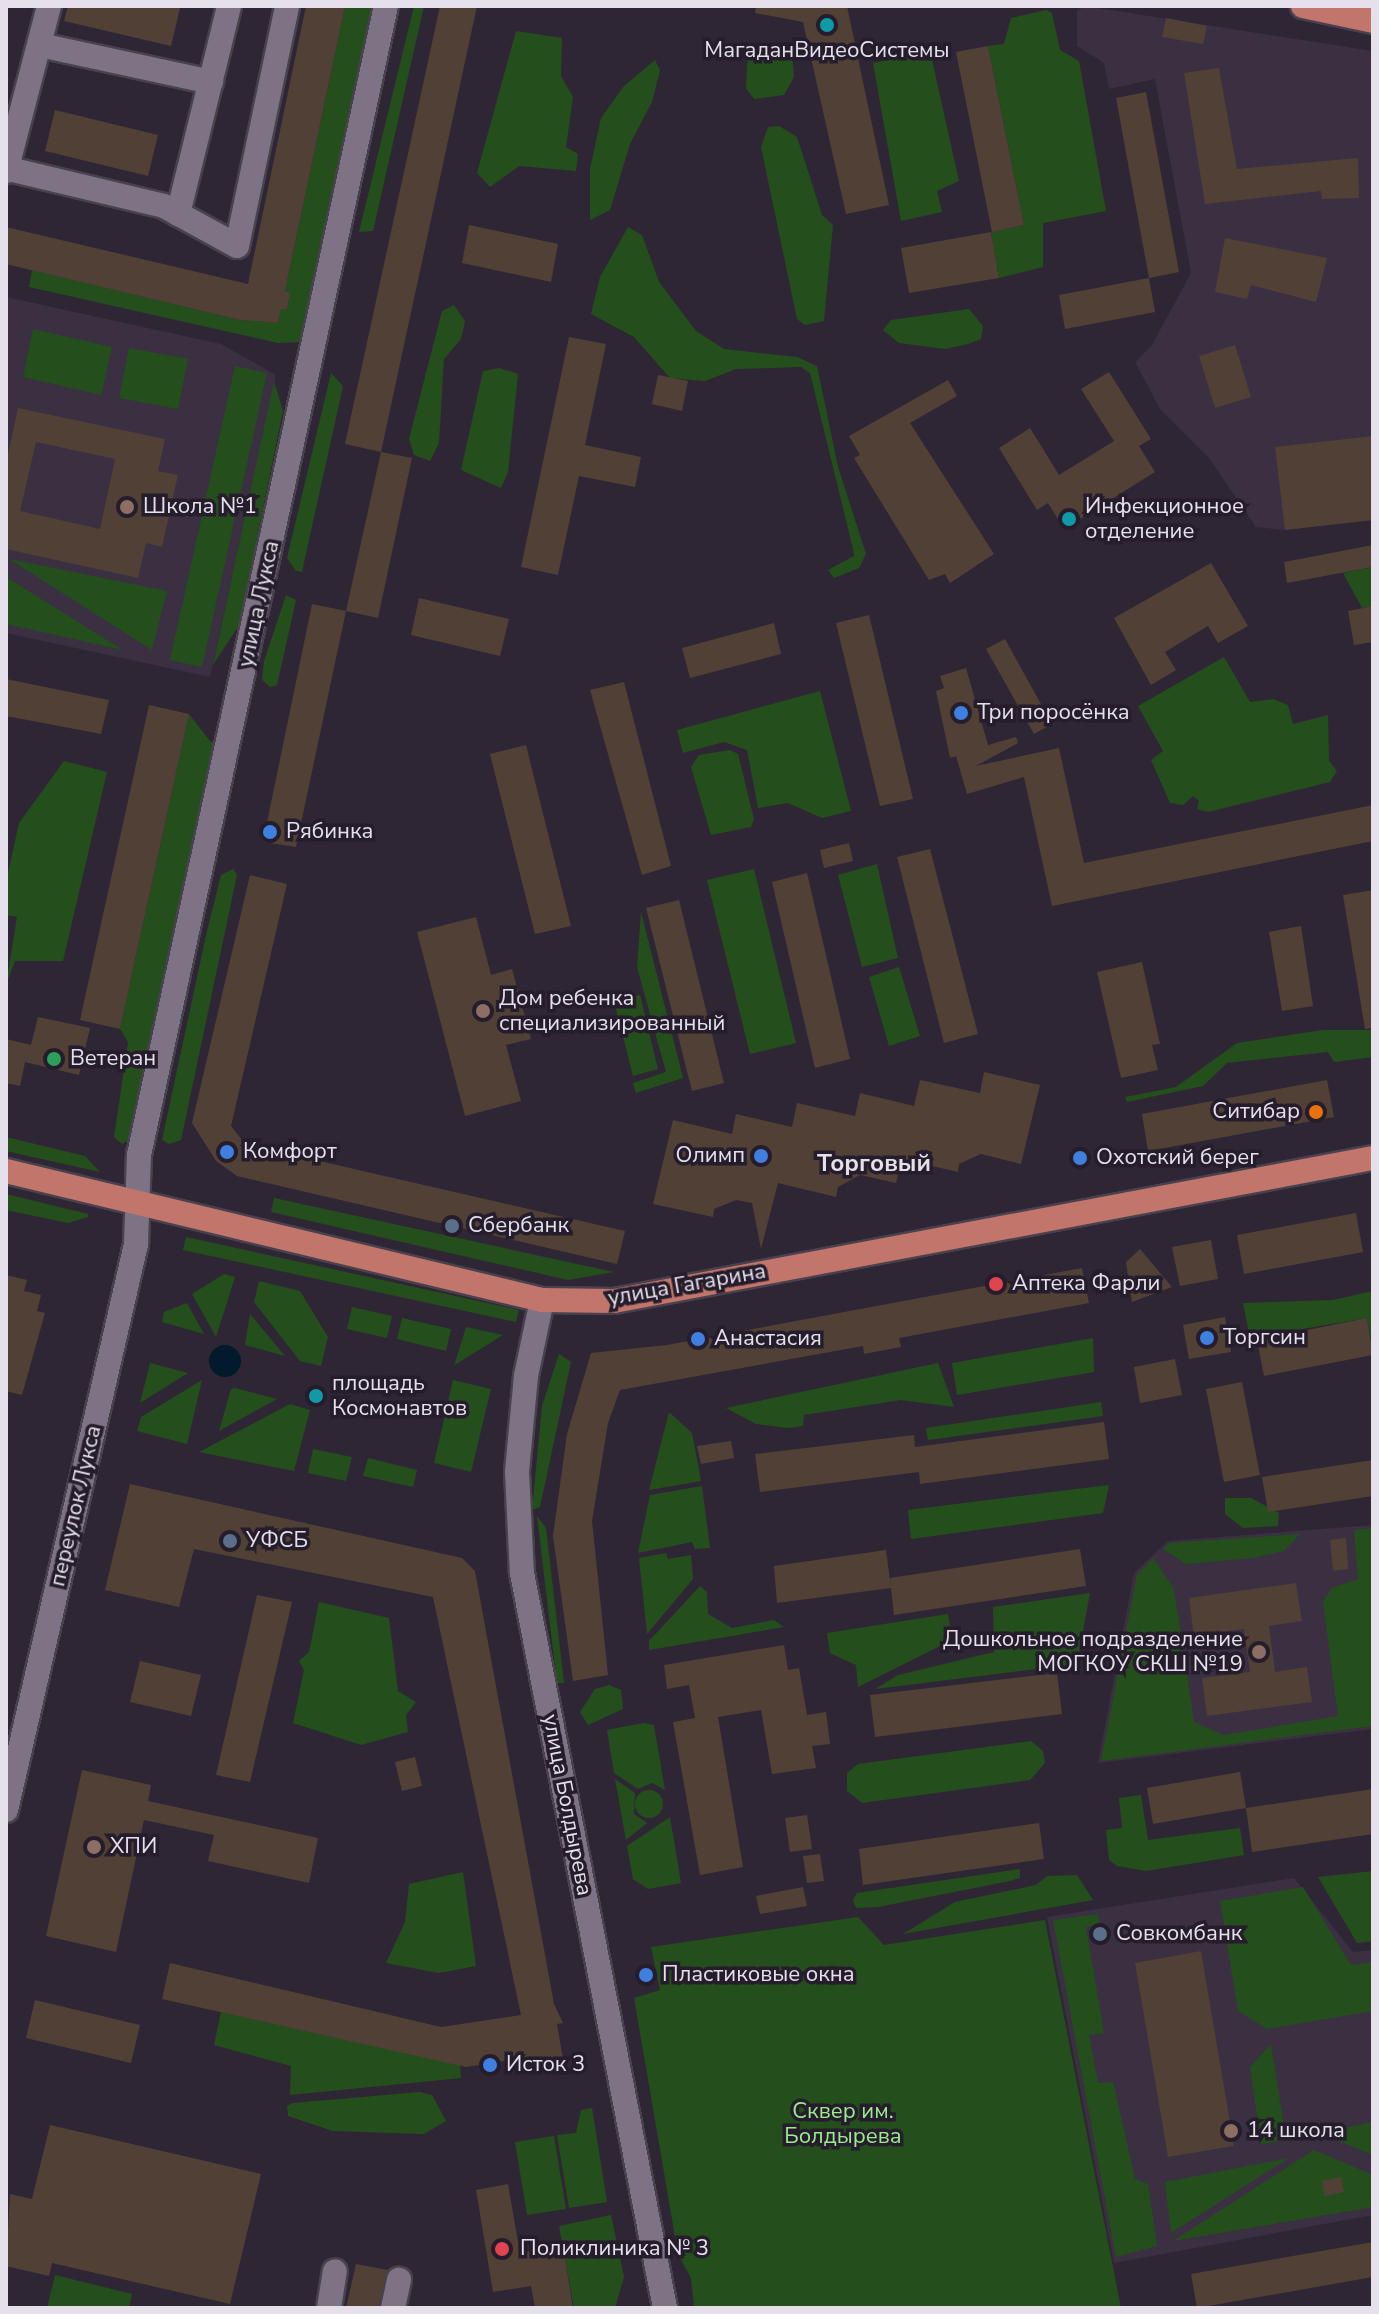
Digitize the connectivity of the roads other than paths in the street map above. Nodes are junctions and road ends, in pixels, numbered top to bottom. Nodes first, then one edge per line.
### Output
1 (49, 6) edge
2 (229, 6) edge
3 (287, 6) edge
4 (386, 6) edge
5 (1303, 6) edge
6 (1372, 20) edge
7 (40, 45) junction
8 (211, 82) junction
9 (8, 170) edge
10 (178, 214) junction
11 (1373, 1158) edge
12 (6, 1171) edge
13 (138, 1202) junction
14 (542, 1300) junction
15 (6, 1810) edge
16 (335, 2271) dead end
17 (399, 2280) dead end
18 (329, 2308) edge
19 (393, 2308) edge
20 (665, 2308) edge

1 - 7 street
2 - 8 street
3 - 10 street
4 - 13 street, улица Лукса
5 - 6 main road
7 - 8 street
7 - 9 street
8 - 10 street
9 - 10 street
11 - 14 main road, улица Гагарина
12 - 13 main road, улица Гагарина
13 - 14 main road, улица Гагарина
13 - 15 street, переулок Лукса
14 - 20 street, улица Болдырева
16 - 18 street
17 - 19 street

